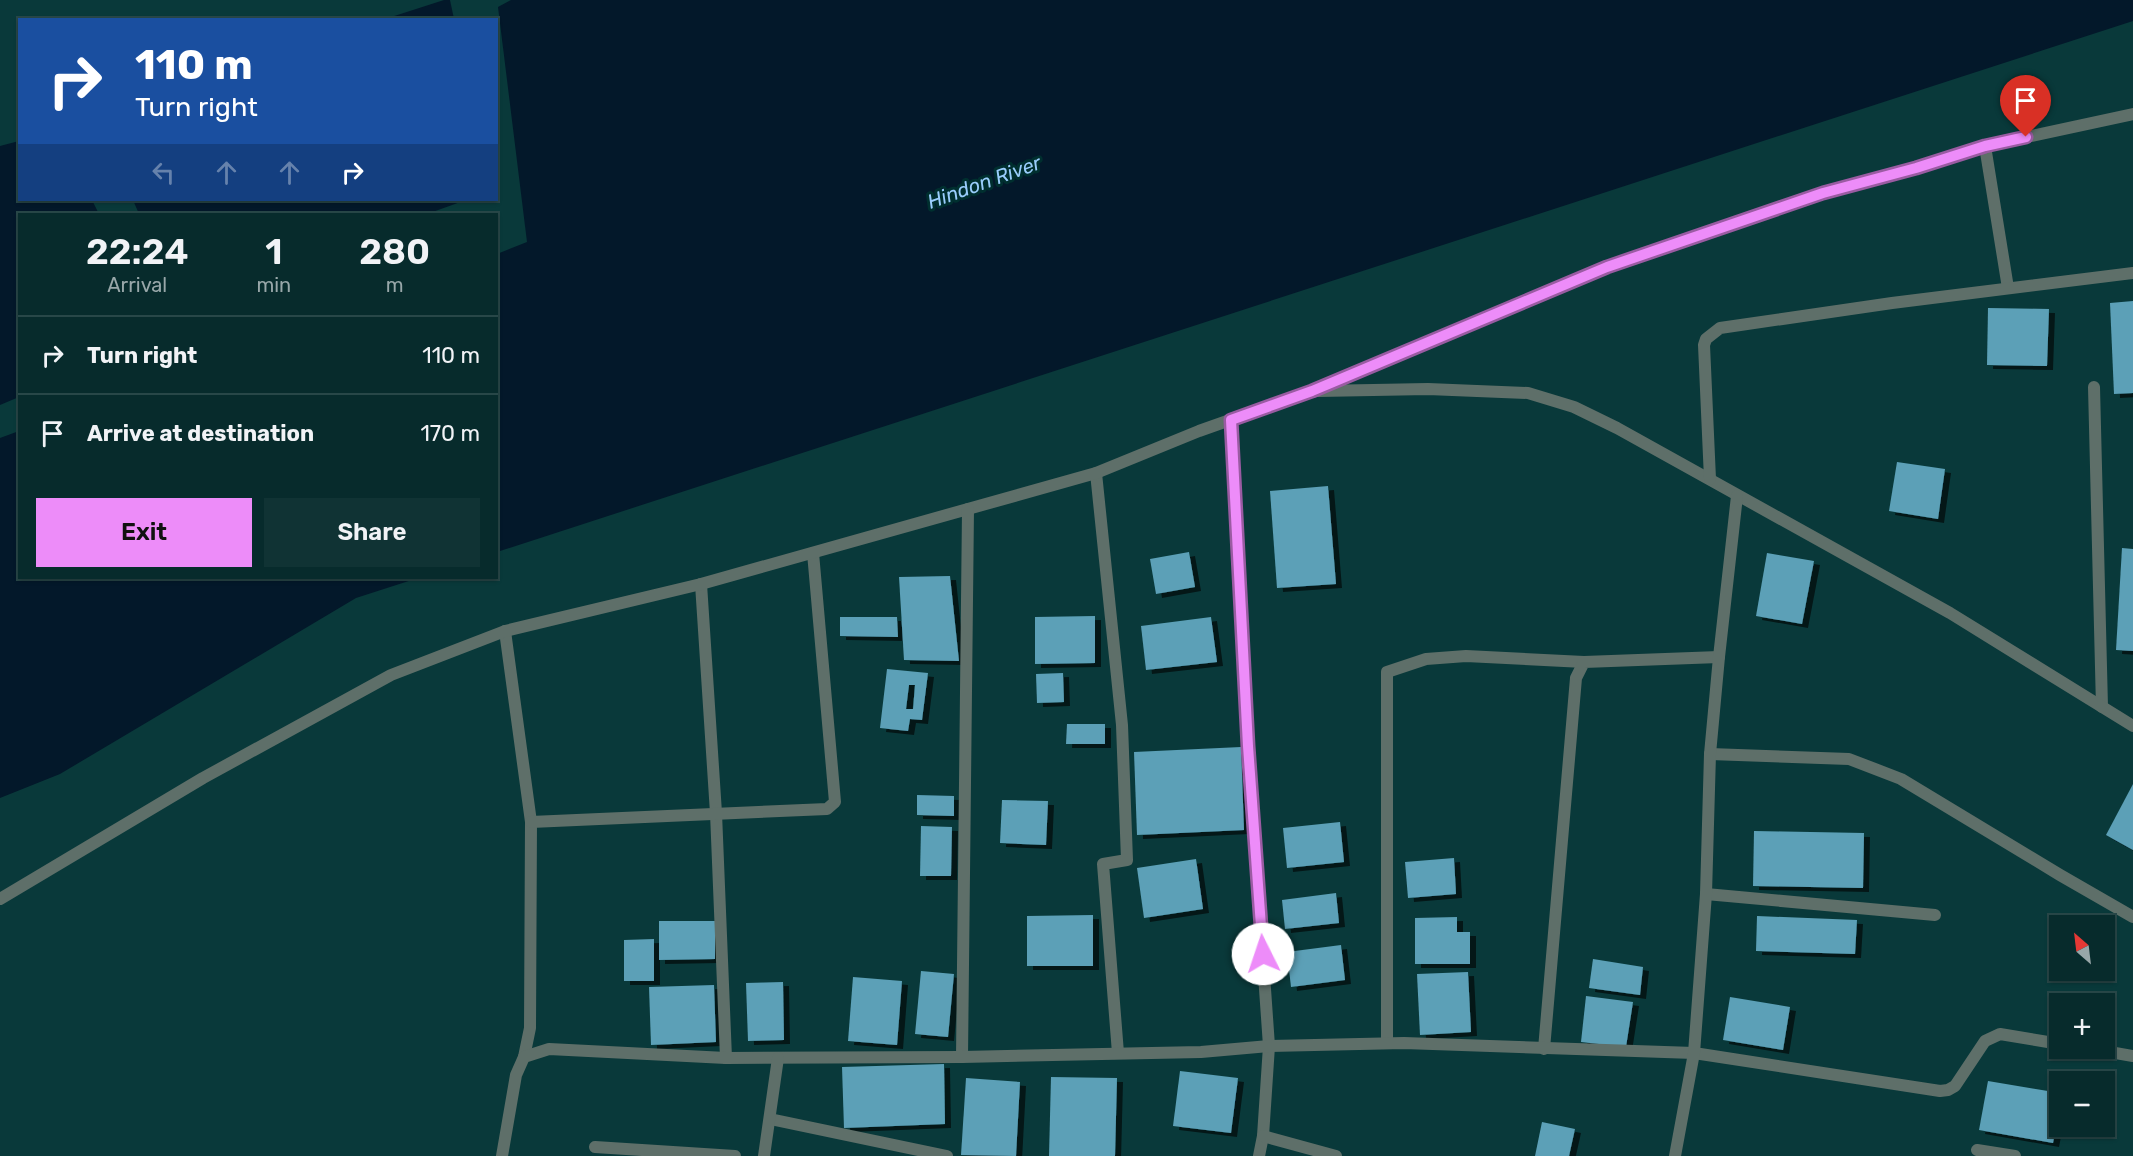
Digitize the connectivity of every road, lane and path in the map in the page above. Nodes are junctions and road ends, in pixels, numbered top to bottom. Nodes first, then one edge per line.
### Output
1 (2133, 114) edge
2 (1985, 146) junction
3 (2133, 273) edge
4 (2008, 288) junction
5 (2094, 387) dead end
6 (1312, 391) junction
7 (1231, 420) junction
8 (1096, 473) junction
9 (1710, 479) junction
10 (1737, 496) junction
11 (968, 509) junction
12 (813, 553) junction
13 (701, 584) junction
14 (505, 631) junction
15 (1719, 657) junction
16 (1584, 662) junction
17 (2102, 707) junction
18 (2133, 726) edge
19 (1710, 754) junction
20 (716, 813) junction
21 (531, 822) junction
22 (1706, 894) junction
23 (0, 899) edge
24 (1935, 915) dead end
25 (2133, 916) edge
26 (2049, 1042) edge
27 (1387, 1043) junction
28 (1269, 1046) junction
29 (1544, 1049) junction
30 (1118, 1053) junction
31 (1694, 1053) junction
32 (2115, 1053) edge
33 (2133, 1056) edge
34 (524, 1057) junction
35 (962, 1057) junction
36 (726, 1058) junction
37 (778, 1058) junction
38 (770, 1119) junction
39 (1263, 1136) junction
40 (595, 1147) dead end
41 (1977, 1150) dead end
42 (502, 1156) edge
43 (735, 1156) edge
44 (764, 1156) edge
45 (947, 1156) edge
46 (1259, 1156) edge
47 (1335, 1156) edge
48 (1675, 1156) edge
49 (2015, 1156) edge

1 - 2 street
2 - 4 street
2 - 6 street
3 - 4 street
4 - 9 street
5 - 17 street
6 - 7 street
6 - 9 street
7 - 8 street
7 - 28 street
8 - 11 street
8 - 30 street
9 - 10 street
10 - 15 street
10 - 17 street
11 - 12 street
11 - 35 street
12 - 13 street
12 - 20 street
13 - 14 street
13 - 20 street
14 - 21 street
14 - 23 street
15 - 16 street
15 - 19 street
16 - 27 street
16 - 29 street
17 - 18 street
19 - 22 street
19 - 25 street
20 - 21 street
20 - 36 street
21 - 34 street
22 - 24 street
22 - 31 street
26 - 31 street
27 - 28 street
27 - 29 street
28 - 30 street
28 - 39 street
29 - 31 street
30 - 35 street
31 - 48 street
32 - 33 street
34 - 36 street
34 - 42 street
35 - 37 street
36 - 37 street
37 - 38 street
38 - 44 street
38 - 45 street
39 - 46 street
39 - 47 street
40 - 43 street
41 - 49 street

